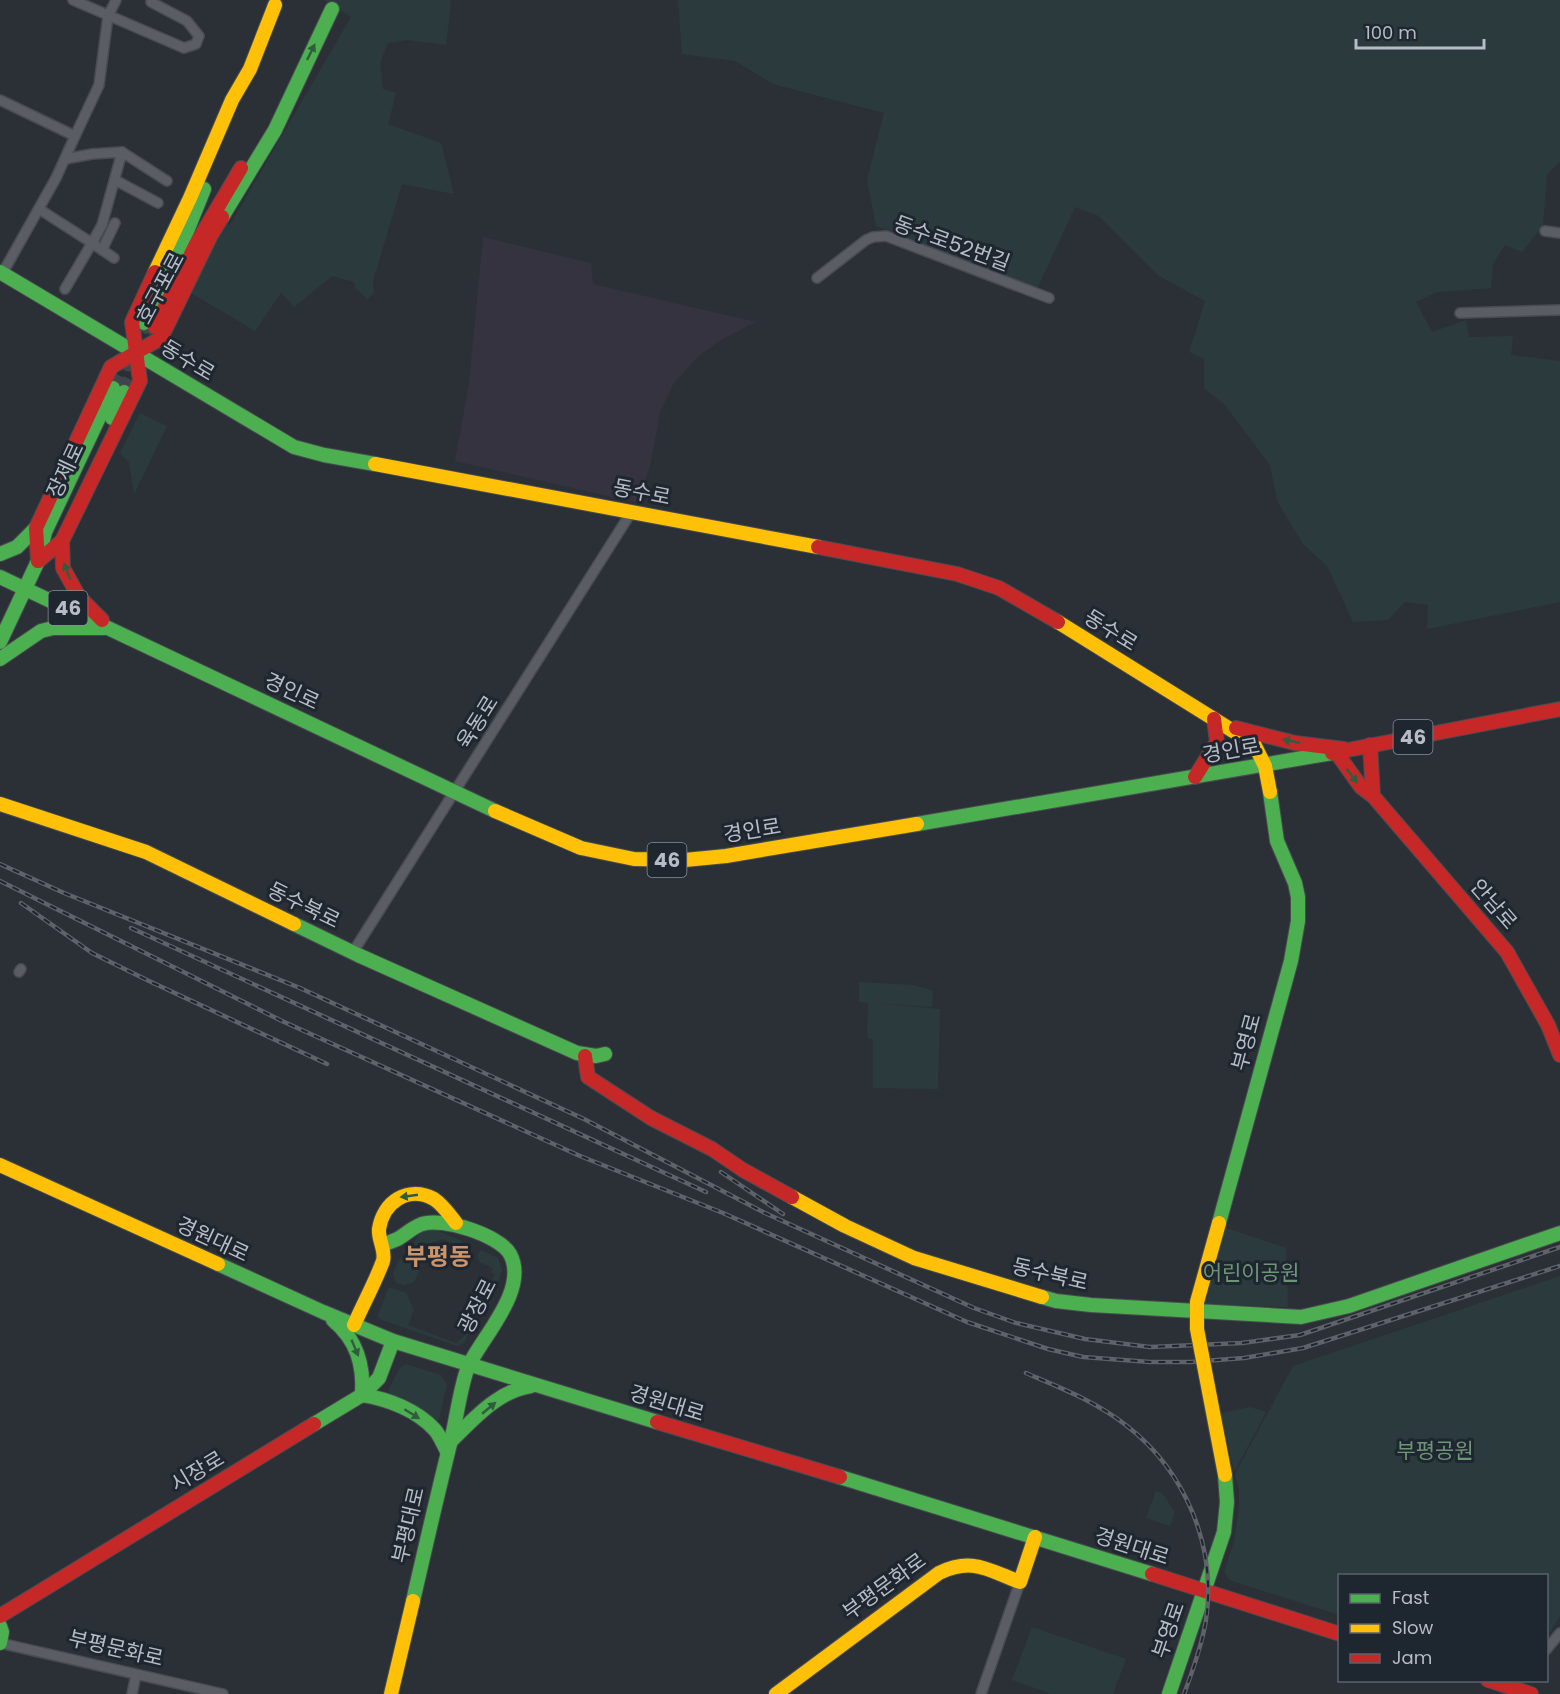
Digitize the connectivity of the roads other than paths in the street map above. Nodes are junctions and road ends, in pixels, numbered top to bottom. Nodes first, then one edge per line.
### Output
1 (73, 0) edge
2 (116, 0) edge
3 (151, 2) dead end
4 (275, 5) dead end
5 (332, 9) dead end
6 (108, 15) junction
7 (250, 69) junction
8 (294, 89) junction
9 (0, 99) edge
10 (75, 136) junction
11 (122, 152) junction
12 (65, 159) junction
13 (116, 180) junction
14 (167, 181) dead end
15 (158, 203) dead end
16 (39, 209) junction
17 (115, 222) dead end
18 (1545, 231) dead end
19 (1560, 232) edge
20 (92, 243) junction
21 (102, 250) junction
22 (114, 258) dead end
23 (1, 273) edge
24 (817, 278) dead end
25 (65, 289) dead end
26 (1049, 298) dead end
27 (1560, 310) edge
28 (1460, 313) dead end
29 (136, 353) junction
30 (119, 390) tunnel mouth
31 (632, 511) junction
32 (36, 528) junction
33 (62, 541) junction
34 (0, 554) edge
35 (38, 561) junction
36 (0, 577) edge
37 (25, 588) junction
38 (110, 628) junction
39 (0, 642) edge
40 (0, 659) edge
41 (1560, 709) edge
42 (1218, 722) junction
43 (1370, 745) junction
44 (1343, 751) junction
45 (1266, 765) junction
46 (1194, 777) junction
47 (454, 792) junction
48 (1373, 796) junction
49 (0, 804) edge
50 (352, 952) junction
51 (605, 1054) dead end
52 (1560, 1055) edge
53 (585, 1056) junction
54 (0, 1165) edge
55 (456, 1223) junction
56 (1560, 1233) edge
57 (382, 1244) junction
58 (1196, 1311) junction
59 (323, 1312) junction
60 (354, 1325) junction
61 (393, 1341) junction
62 (468, 1366) junction
63 (536, 1385) junction
64 (362, 1395) junction
65 (448, 1447) junction
66 (1035, 1537) junction
67 (1020, 1582) junction
68 (1204, 1591) junction
69 (0, 1616) edge
70 (0, 1626) edge
71 (1338, 1633) edge
72 (1560, 1633) edge
73 (0, 1643) edge
74 (1548, 1648) edge
75 (136, 1675) junction
76 (1515, 1684) edge
77 (132, 1694) edge
78 (223, 1694) edge
79 (391, 1694) edge
80 (776, 1694) edge
81 (981, 1694) edge
82 (1169, 1694) edge
83 (1531, 1694) edge

1 - 6 street
2 - 6 street
3 - 6 street
4 - 7 main road, 호구포로
8 -> 5 main road, 호구포로
6 - 10 street
7 - 8 main road, 호구포로
7 - 29 main road, 호구포로
8 - 29 main road, 호구포로
9 - 10 street
10 - 12 street
11 - 12 street
11 - 13 street
11 - 14 street
12 - 16 street
13 - 15 street
13 - 20 street
16 - 20 street
16 - 23 street
17 - 21 street
18 - 19 street
20 - 21 street
20 - 25 street
21 - 22 street
23 - 29 main road, 동수로
24 - 26 street, 동수로52번길
27 - 28 street
29 - 31 main road, 동수로
29 - 32 main road
29 - 33 main road
30 - 35 main road, 장제로
31 - 42 main road, 동수로
31 - 47 street, 육동로
32 - 34 main road
32 - 35 main road
33 - 35 main road
38 -> 33 main road
35 - 37 main road, 장제로
36 - 37 main road, 경인로 / 46
37 - 38 main road, 경인로 / 46
37 - 39 main road, 장제로
38 - 40 main road
38 - 47 main road, 경인로 / 46
41 - 43 main road, 경인로 / 46
44 -> 42 main road
42 - 45 main road, 동수로
42 - 46 main road
43 - 44 main road, 경인로 / 46
43 - 48 main road
44 - 45 main road, 경인로 / 46
44 -> 48 main road, 안남로
45 - 46 main road, 경인로 / 46
45 - 58 main road, 부영로
46 - 47 main road, 경인로 / 46
47 - 50 street, 육동로
48 - 52 main road, 안남로
49 - 50 main road, 동수북로
50 - 53 main road, 동수북로
51 - 53 main road, 동수북로
53 - 58 main road, 동수북로
54 - 59 main road, 경원대로
55 - 57 main road, 광장로
55 -> 57 main road, 광장로
55 - 62 main road, 광장로
56 - 58 main road, 동수북로
57 - 60 main road, 광장로
58 - 68 main road, 부영로, bridge
59 - 60 main road, 경원대로
59 -> 64 main road
60 - 61 main road, 경원대로
61 - 62 main road, 경원대로
61 - 64 main road, 시장로
62 - 63 main road, 경원대로
62 - 65 main road, 부평대로
65 -> 63 main road
63 - 66 main road, 경원대로
64 -> 65 main road
64 - 69 main road, 시장로
65 - 79 main road, 부평대로
66 - 67 main road
66 - 68 main road, 경원대로
67 - 80 main road, 부평문화로
67 - 81 street
68 - 71 main road, 경원대로
68 - 82 main road, 부영로
70 - 73 main road
72 - 74 street
73 - 75 street, 부평문화로
75 - 77 street
75 - 78 street, 부평문화로
76 - 83 main road

